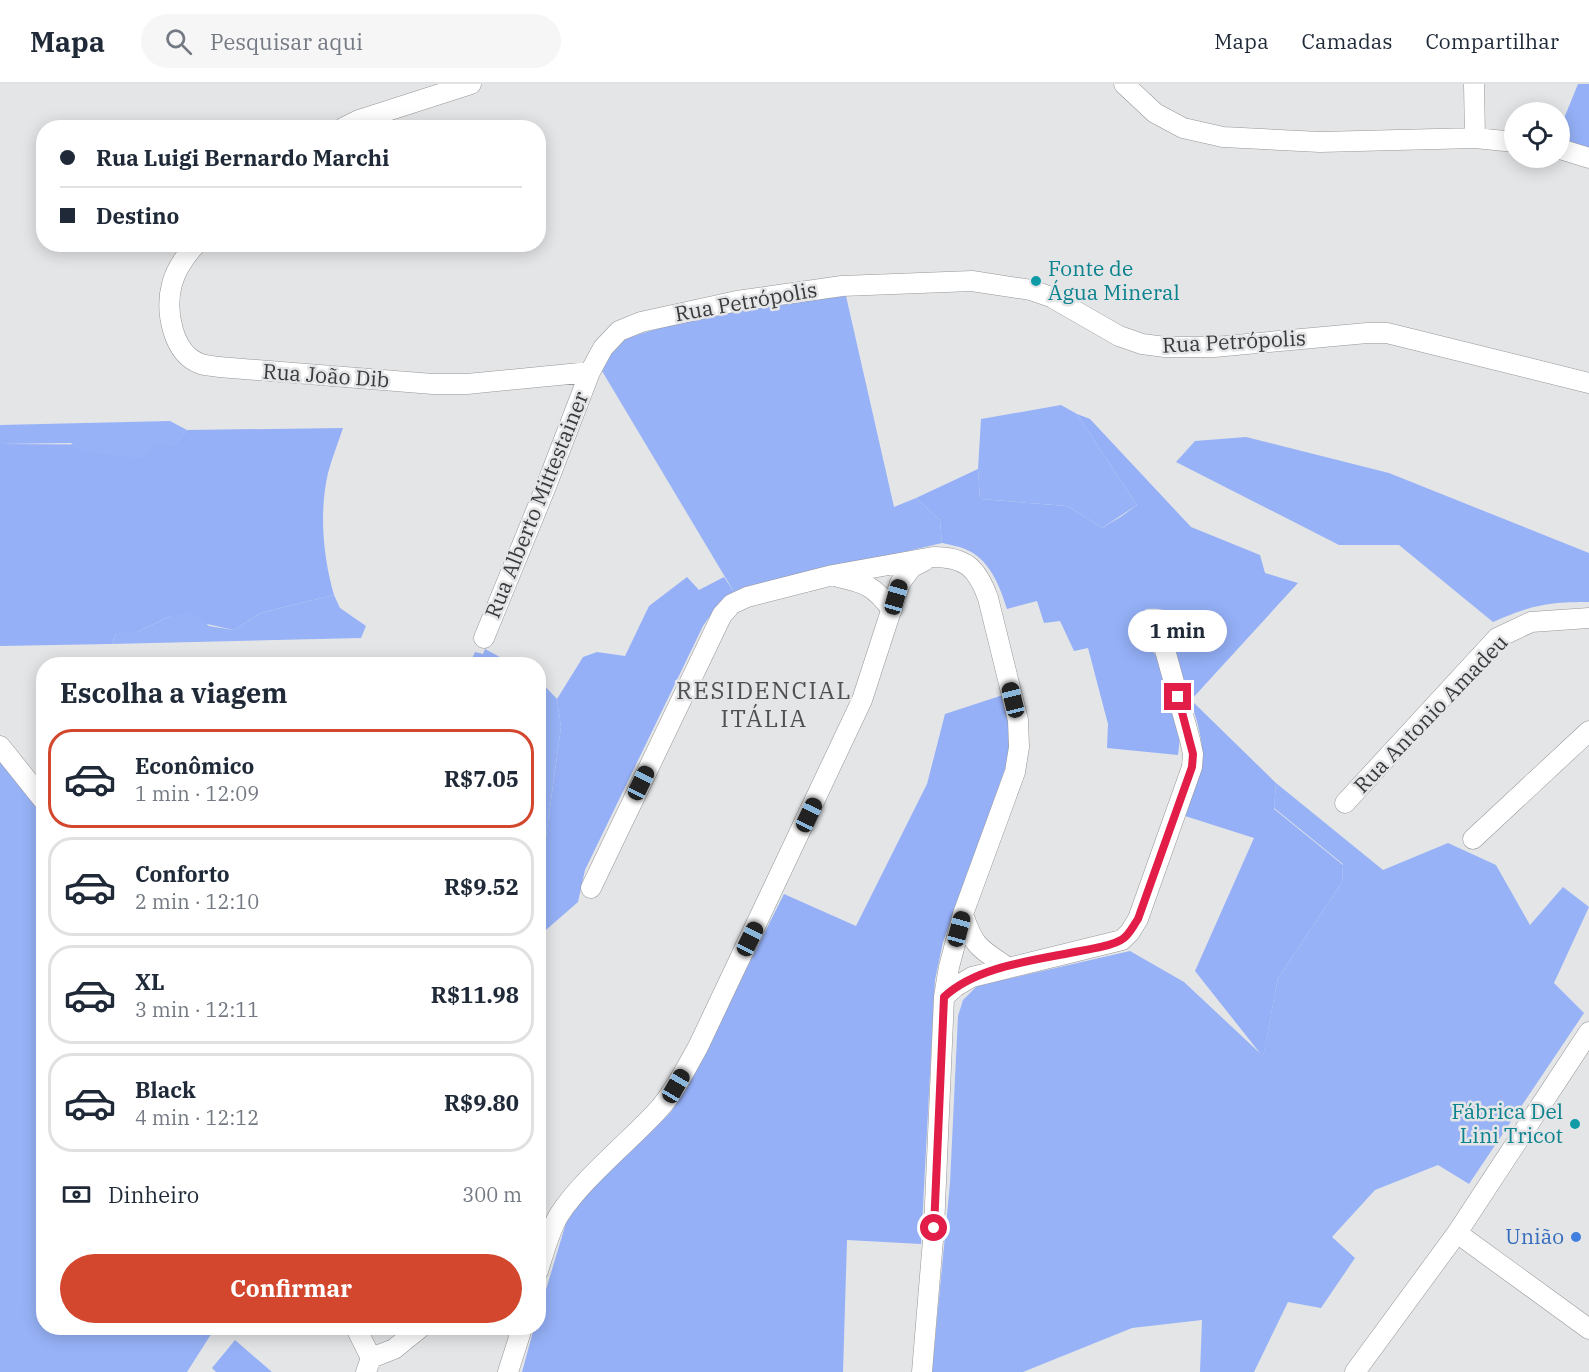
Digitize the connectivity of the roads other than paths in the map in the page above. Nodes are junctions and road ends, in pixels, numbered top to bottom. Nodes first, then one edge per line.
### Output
1 (471, 84) edge
2 (1124, 84) edge
3 (1474, 84) edge
4 (359, 120) edge
5 (1475, 138) junction
6 (1504, 141) edge
7 (1570, 152) edge
8 (1589, 158) edge
9 (189, 252) edge
10 (590, 372) junction
11 (1589, 383) edge
12 (933, 557) junction
13 (833, 575) junction
14 (892, 610) junction
15 (1589, 618) edge
16 (1160, 632) dead end
17 (484, 639) dead end
18 (1589, 732) edge
19 (0, 746) edge
20 (36, 791) edge
21 (1345, 803) dead end
22 (1473, 840) dead end
23 (591, 888) dead end
24 (963, 914) junction
25 (1007, 967) junction
26 (944, 997) junction
27 (1589, 1032) edge
28 (559, 1216) junction
29 (546, 1221) edge
30 (1457, 1233) junction
31 (546, 1245) edge
32 (1589, 1329) edge
33 (358, 1335) edge
34 (411, 1335) edge
35 (520, 1335) edge
36 (369, 1365) edge
37 (508, 1372) edge
38 (922, 1372) edge
39 (1355, 1372) edge

1 - 4 street
2 - 5 street
3 - 5 street
5 - 6 street
7 - 8 street
9 - 10 street, Rua João Dib
10 - 11 street, Rua Petrópolis
10 - 17 street, Rua Alberto Mittestainer
12 - 13 street
12 - 14 street
12 - 24 street
13 - 14 street
13 - 23 street
14 - 28 street
15 - 21 street, Rua Antonio Amadeu
16 - 25 street
18 - 22 street
19 - 20 street
24 - 25 street
24 - 26 street
25 - 26 street
26 - 38 street
27 - 30 street
28 - 29 street
28 - 31 street
30 - 32 street
30 - 39 street
33 - 36 street
34 - 36 street
35 - 37 street

